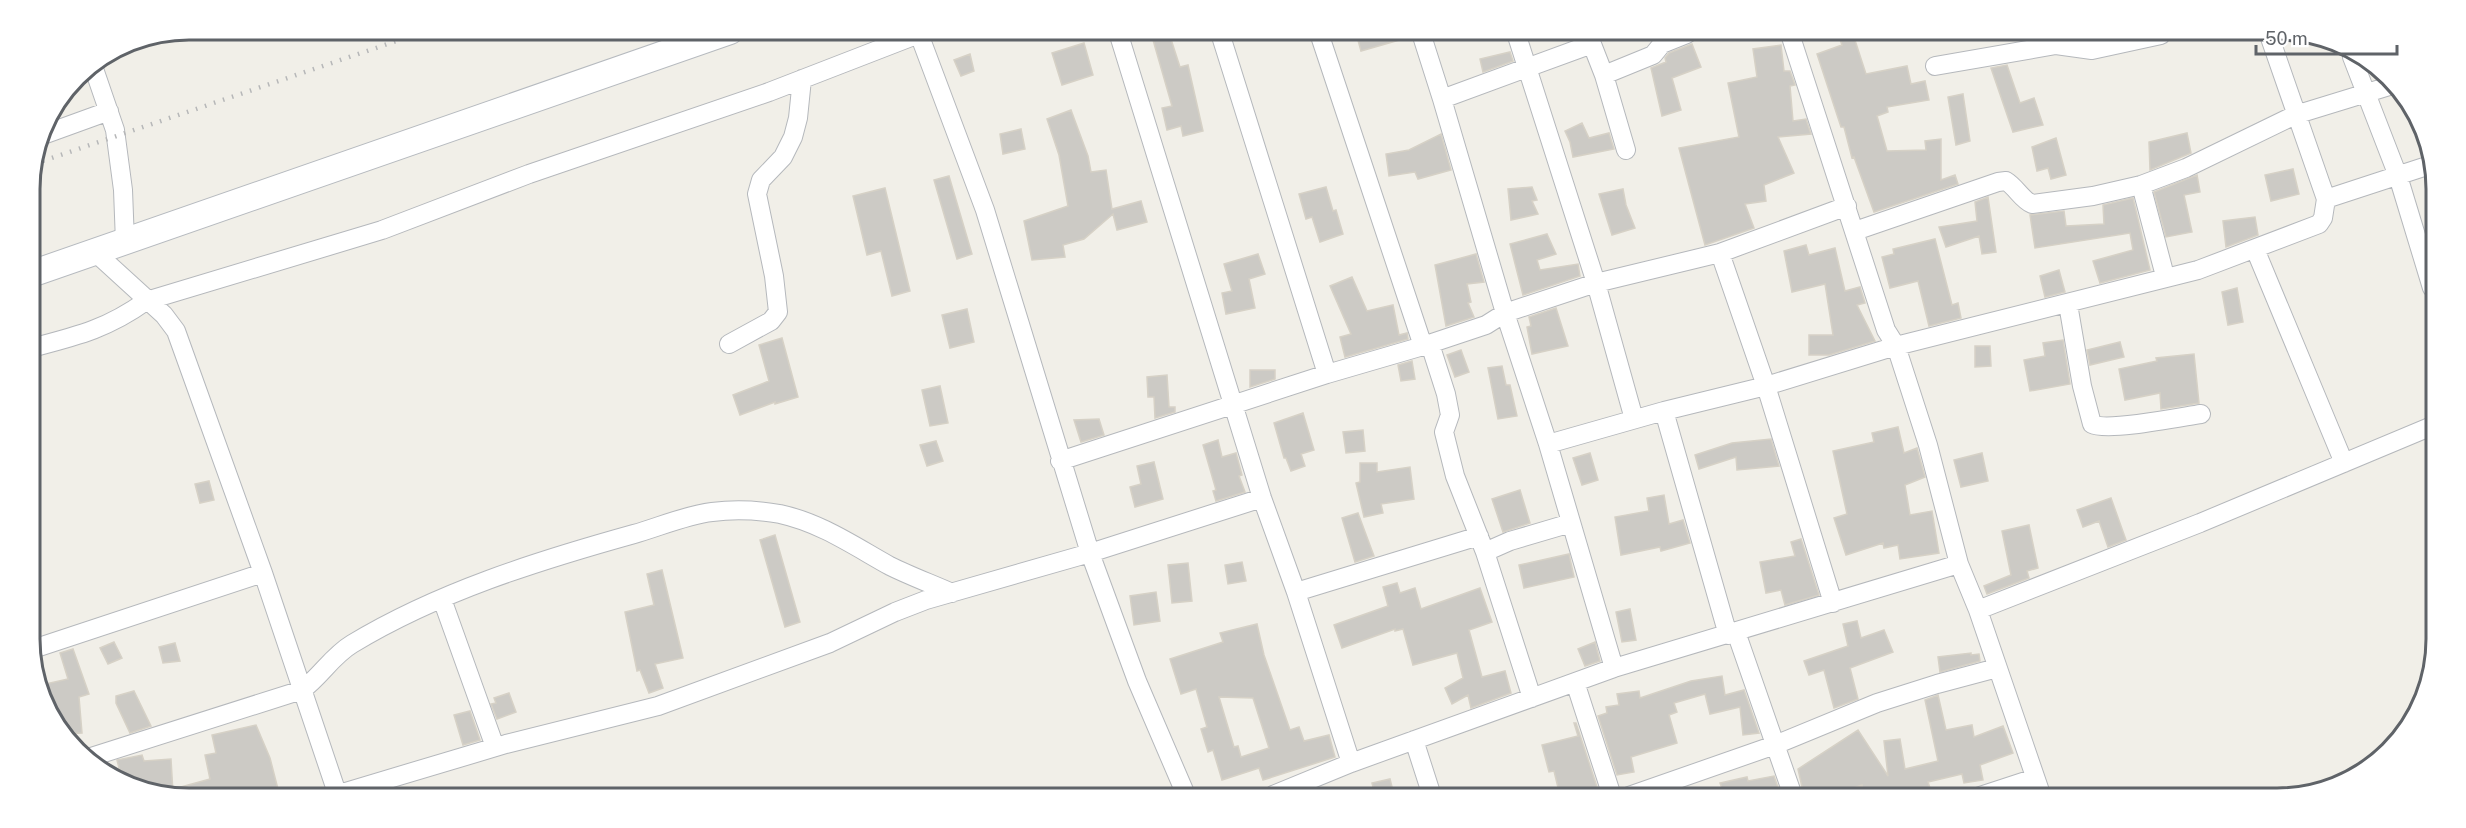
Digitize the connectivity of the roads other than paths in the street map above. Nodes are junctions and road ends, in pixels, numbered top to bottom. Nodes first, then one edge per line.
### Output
1 (1322, 40) edge
2 (1423, 40) edge
3 (1518, 40) edge
4 (1587, 40) edge
5 (1591, 40) edge
6 (1671, 40) edge
7 (1792, 40) edge
8 (2138, 40) edge
9 (2271, 40) edge
10 (702, 41) edge
11 (902, 41) edge
12 (925, 41) edge
13 (1121, 41) edge
14 (1222, 41) edge
15 (2355, 63) edge
16 (1935, 66) dead end
17 (1526, 67) junction
18 (96, 74) edge
19 (1604, 75) junction
20 (802, 79) junction
21 (2385, 88) edge
22 (2367, 93) junction
23 (1442, 99) junction
24 (109, 111) junction
25 (2295, 115) junction
26 (53, 131) edge
27 (1626, 150) dead end
28 (2424, 167) edge
29 (2398, 176) junction
30 (2141, 185) junction
31 (2326, 199) junction
32 (1847, 206) junction
33 (1855, 231) junction
34 (125, 242) junction
35 (2255, 249) junction
36 (95, 252) junction
37 (1720, 253) junction
38 (2426, 268) edge
39 (41, 271) edge
40 (2165, 276) junction
41 (1596, 283) junction
42 (146, 300) junction
43 (2068, 304) junction
44 (1505, 313) junction
45 (729, 344) dead end
46 (1426, 345) junction
47 (41, 346) edge
48 (1896, 346) junction
49 (1327, 374) junction
50 (1766, 386) junction
51 (1233, 404) junction
52 (1664, 411) junction
53 (2201, 414) dead end
54 (1634, 419) junction
55 (2426, 429) edge
56 (1548, 444) junction
57 (1060, 461) junction
58 (2344, 463) junction
59 (1262, 498) junction
60 (1571, 524) junction
61 (1482, 544) junction
62 (1090, 553) junction
63 (1959, 564) junction
64 (263, 573) junction
65 (1296, 592) junction
66 (952, 593) junction
67 (442, 599) junction
68 (1833, 603) junction
69 (1978, 610) junction
70 (1732, 633) junction
71 (41, 646) edge
72 (1614, 668) junction
73 (1997, 668) junction
74 (1575, 682) junction
75 (302, 690) junction
76 (1532, 698) junction
77 (1414, 740) junction
78 (1775, 745) junction
79 (495, 747) junction
80 (97, 755) edge
81 (1351, 763) junction
82 (2035, 778) junction
83 (1291, 787) edge
84 (1429, 787) edge
85 (1609, 787) edge
86 (1654, 787) edge
87 (1790, 787) edge
88 (2007, 787) edge
89 (2038, 787) edge
90 (338, 788) edge
91 (357, 788) edge
92 (1183, 788) edge

1 - 46 street
2 - 23 street
3 - 17 street
4 - 17 street
5 - 19 street
6 - 19 street
7 - 32 street
8 - 16 street
9 - 25 street
10 - 34 street
11 - 20 street
12 - 57 street
13 - 51 street
14 - 49 street
15 - 22 street
17 - 23 street
17 - 41 street
18 - 24 street
19 - 27 street
20 - 42 street
20 - 45 street
21 - 22 street
22 - 25 street
22 - 29 street
23 - 44 street
24 - 26 street
24 - 34 street
25 - 30 street
25 - 31 street
28 - 29 street
29 - 31 street
29 - 38 street
30 - 33 street
30 - 40 street
31 - 35 street
32 - 33 street
32 - 37 street
33 - 48 street
34 - 36 street
35 - 40 street
35 - 58 street
36 - 39 street
36 - 42 street
37 - 41 street
37 - 50 street
40 - 43 street
41 - 44 street
41 - 54 street
42 - 47 street
42 - 64 street
43 - 48 street
43 - 53 street
44 - 46 street
44 - 56 street
46 - 49 street
46 - 61 street
48 - 50 street
48 - 63 street
49 - 51 street
50 - 52 street
50 - 68 street
51 - 57 street
51 - 59 street
52 - 54 street
52 - 70 street
54 - 56 street
55 - 58 street
56 - 60 street
57 - 62 street
58 - 69 street
59 - 62 street
59 - 65 street
60 - 61 street
60 - 72 street
61 - 65 street
61 - 76 street
62 - 66 street
62 - 92 street
63 - 68 street
63 - 69 street
64 - 71 street
64 - 75 street
65 - 81 street
66 - 67 street
66 - 79 street
67 - 75 street
67 - 79 street
68 - 70 street
69 - 73 street
70 - 72 street
70 - 78 street
72 - 74 street
73 - 78 street
73 - 82 street
74 - 76 street
74 - 85 street
75 - 80 street
75 - 90 street
76 - 77 street
77 - 81 street
77 - 84 street
78 - 86 street
78 - 87 street
79 - 91 street
81 - 83 street
82 - 88 street
82 - 89 street

